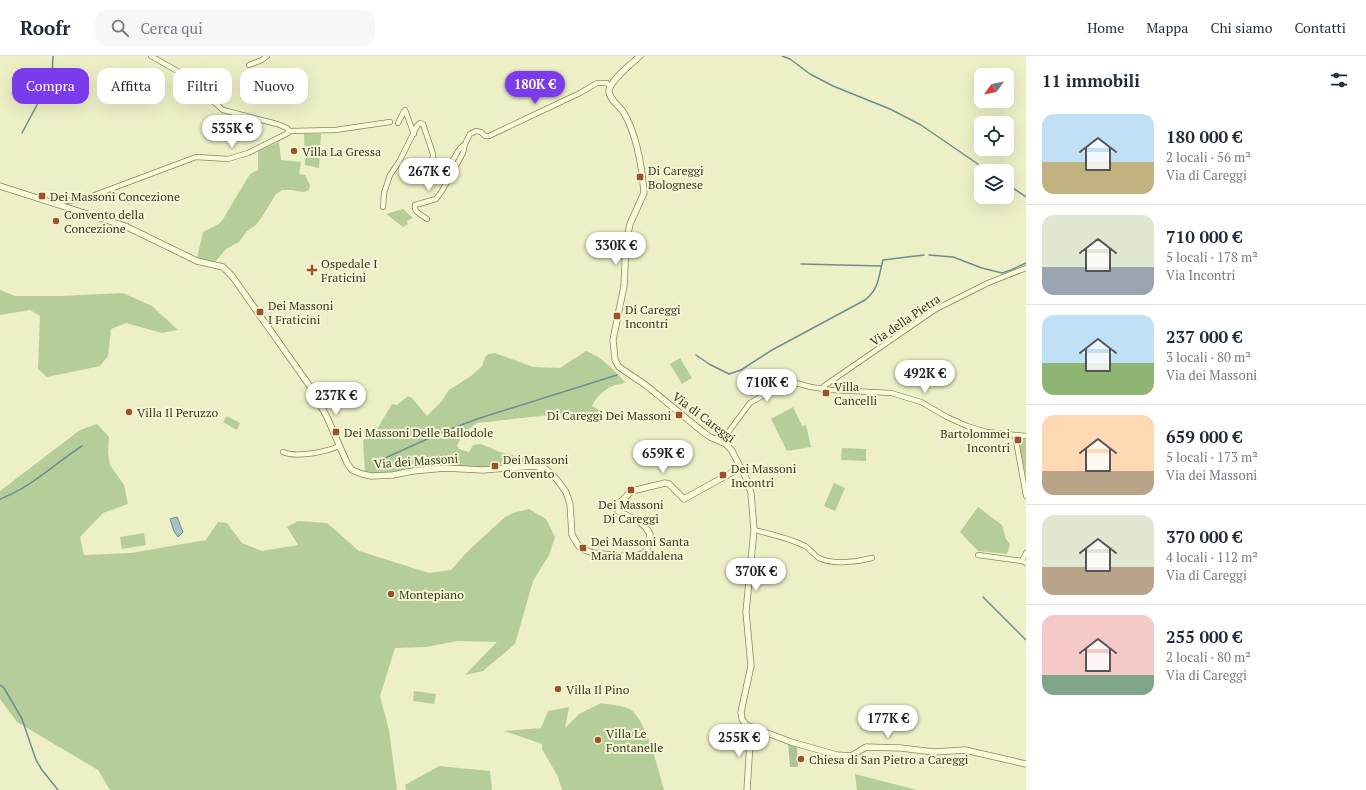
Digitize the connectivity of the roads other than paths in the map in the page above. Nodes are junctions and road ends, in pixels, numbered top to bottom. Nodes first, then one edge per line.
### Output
1 (151, 56) edge
2 (267, 56) edge
3 (640, 56) edge
4 (249, 65) dead end
5 (610, 87) junction
6 (390, 122) dead end
7 (398, 123) dead end
8 (289, 131) junction
9 (414, 134) junction
10 (465, 144) junction
11 (0, 186) edge
12 (56, 204) junction
13 (383, 207) dead end
14 (427, 219) dead end
15 (1026, 268) edge
16 (823, 389) junction
17 (1015, 435) junction
18 (1026, 436) edge
19 (721, 442) junction
20 (339, 446) junction
21 (283, 452) dead end
22 (740, 468) junction
23 (1026, 496) edge
24 (754, 530) junction
25 (1026, 553) edge
26 (978, 555) dead end
27 (872, 558) dead end
28 (1024, 562) edge
29 (751, 727) junction
30 (1026, 764) edge
31 (747, 790) edge

1 - 8 street
2 - 4 street
3 - 5 street
5 - 10 street
5 - 19 street, Via di Careggi
6 - 8 street
7 - 9 street
8 - 12 street
9 - 10 street
9 - 13 street
10 - 14 street
11 - 12 street, Via dei Massoni
12 - 20 street, Via dei Massoni
15 - 16 street, Via della Pietra
16 - 17 street
16 - 19 street
17 - 18 street
17 - 23 street
19 - 22 street, Via di Careggi
20 - 21 street
20 - 22 street, Via dei Massoni
22 - 24 street, Via di Careggi
24 - 27 street
24 - 29 street, Via di Careggi
25 - 28 street
26 - 28 street
29 - 30 street
29 - 31 street

